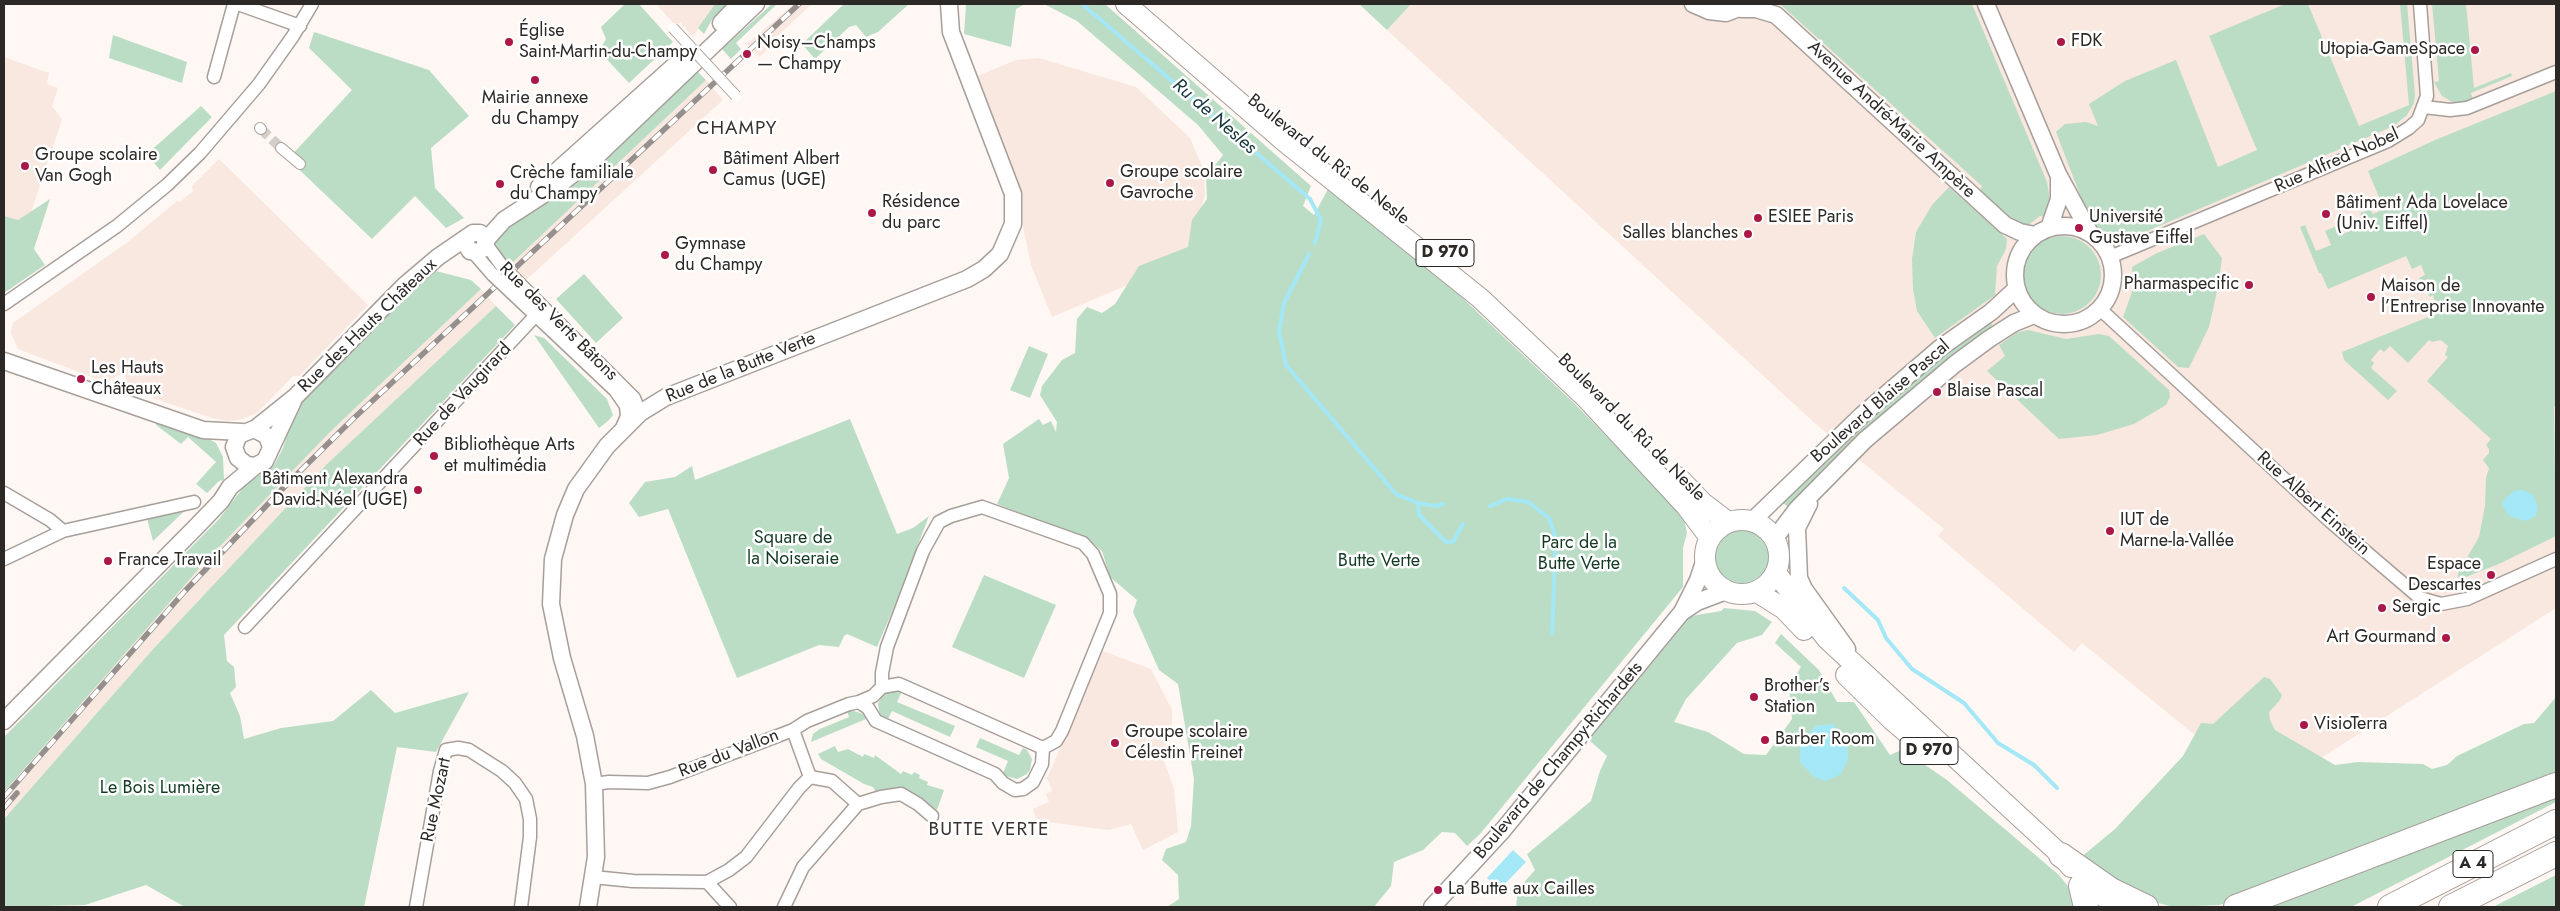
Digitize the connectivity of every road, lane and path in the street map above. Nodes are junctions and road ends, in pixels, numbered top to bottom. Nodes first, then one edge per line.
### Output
1 (236, 4) edge
2 (312, 4) edge
3 (739, 4) edge
4 (756, 4) edge
5 (949, 4) edge
6 (1126, 4) edge
7 (1145, 4) edge
8 (1693, 4) edge
9 (1986, 4) edge
10 (2420, 4) edge
11 (1745, 6) edge
12 (265, 8) edge
13 (1774, 9) edge
14 (300, 26) junction
15 (673, 28) dead end
16 (2556, 72) edge
17 (214, 76) dead end
18 (736, 96) dead end
19 (2424, 107) junction
20 (282, 148) tunnel mouth
21 (300, 164) dead end
22 (2058, 174) junction
23 (2005, 225) junction
24 (2042, 231) junction
25 (2090, 233) junction
26 (476, 243) junction
27 (2019, 253) junction
28 (2110, 257) junction
29 (515, 288) junction
30 (2016, 289) junction
31 (4, 304) edge
32 (2100, 309) junction
33 (536, 315) junction
34 (2034, 315) junction
35 (4, 362) edge
36 (614, 390) junction
37 (295, 397) junction
38 (637, 406) junction
39 (203, 430) junction
40 (249, 430) junction
41 (620, 432) junction
42 (271, 447) junction
43 (235, 451) junction
44 (255, 466) junction
45 (1836, 469) junction
46 (230, 486) junction
47 (4, 493) edge
48 (194, 502) dead end
49 (1752, 521) junction
50 (1728, 522) junction
51 (63, 531) junction
52 (1710, 538) junction
53 (1775, 538) junction
54 (4, 559) edge
55 (1705, 559) junction
56 (2556, 559) edge
57 (1776, 572) junction
58 (1726, 591) junction
59 (1756, 592) junction
60 (1682, 612) junction
61 (245, 627) dead end
62 (1866, 675) junction
63 (882, 687) junction
64 (859, 702) junction
65 (4, 721) edge
66 (793, 730) junction
67 (1043, 748) junction
68 (810, 777) junction
69 (594, 784) junction
70 (2556, 785) edge
71 (858, 804) junction
72 (932, 816) dead end
73 (2556, 822) edge
74 (2556, 854) edge
75 (2061, 855) junction
76 (593, 877) junction
77 (706, 882) junction
78 (2084, 897) edge
79 (416, 907) edge
80 (520, 907) edge
81 (588, 907) edge
82 (728, 907) edge
83 (784, 907) edge
84 (1432, 907) edge
85 (2106, 907) edge
86 (2116, 907) edge
87 (2146, 907) edge
88 (2236, 907) edge
89 (2390, 907) edge
90 (2451, 907) edge

1 - 12 street
1 - 17 street
2 - 14 street
3 - 26 street, Rue des Hauts Châteaux
4 - 26 street, Rue des Hauts Châteaux
5 - 38 street, Rue de la Butte Verte
6 - 52 main road
7 - 50 main road, Boulevard du Rû de Nesle / D 970
8 - 11 street, Avenue André-Marie Ampère
9 - 22 street
10 - 19 street
11 - 13 street, Avenue André-Marie Ampère
12 - 14 street
13 - 23 street, Avenue André-Marie Ampère
14 - 31 street
15 - 18 street, bridge
16 - 19 street
19 - 28 street, Rue Alfred Nobel
20 - 21 street
22 - 24 street
22 - 25 street
23 - 24 street, Avenue André-Marie Ampère
23 - 27 street, Avenue André-Marie Ampère
24 - 25 street
24 - 27 street
25 - 28 street
26 - 29 street, Rue des Verts Bâtons, bridge
26 - 37 street, Rue des Hauts Châteaux
27 - 30 street
28 - 32 street
29 - 33 street, Rue des Verts Bâtons
29 - 38 street, Rue des Verts Bâtons
30 - 34 street
30 - 49 street, Boulevard Blaise Pascal
32 - 34 street
32 - 56 street, Rue Albert Einstein
33 - 36 street, Rue des Verts Bâtons
33 - 61 street, Rue de Vaugirard
34 - 45 street, Boulevard Blaise Pascal
35 - 39 street
36 - 38 street, Rue des Verts Bâtons
36 - 41 street, Rue des Verts Bâtons
37 - 40 street, Rue des Hauts Châteaux
37 - 42 street, Rue des Hauts Châteaux
38 - 41 street, Rue de la Butte Verte
39 - 40 street
39 - 43 street
40 - 42 street
40 - 43 street
41 - 69 street, Rue de la Butte Verte
42 - 44 street
43 - 44 street
43 - 46 street
44 - 46 street
45 - 53 street, Boulevard Blaise Pascal
45 - 62 street
46 - 65 street
47 - 51 street
48 - 51 street
49 - 50 main road
49 - 53 main road
50 - 52 main road
51 - 54 street
52 - 55 main road
53 - 57 main road
55 - 58 main road
55 - 60 street, Boulevard de Champy-Richardets
57 - 59 main road
57 - 62 main road, D 970
58 - 59 main road
58 - 60 street, Boulevard de Champy-Richardets
59 - 78 main road, D 970
60 - 84 street, Boulevard de Champy-Richardets
62 - 75 main road, D 970
63 - 64 street, Rue du Vallon
63 - 67 street
63 - 67 street
64 - 66 street, Rue du Vallon
64 - 67 street
66 - 68 street
66 - 69 street, Rue du Vallon
68 - 71 street
68 - 77 street
69 - 76 street, Rue de la Butte Verte
70 - 88 highway
71 - 72 street
71 - 83 street
73 - 89 highway, A 4
74 - 90 highway, A 4
75 - 86 main road, D 970
75 - 87 highway
76 - 77 street
76 - 81 street, Rue de la Butte Verte
77 - 82 street
78 - 85 main road, D 970
79 - 80 street, Rue Mozart

